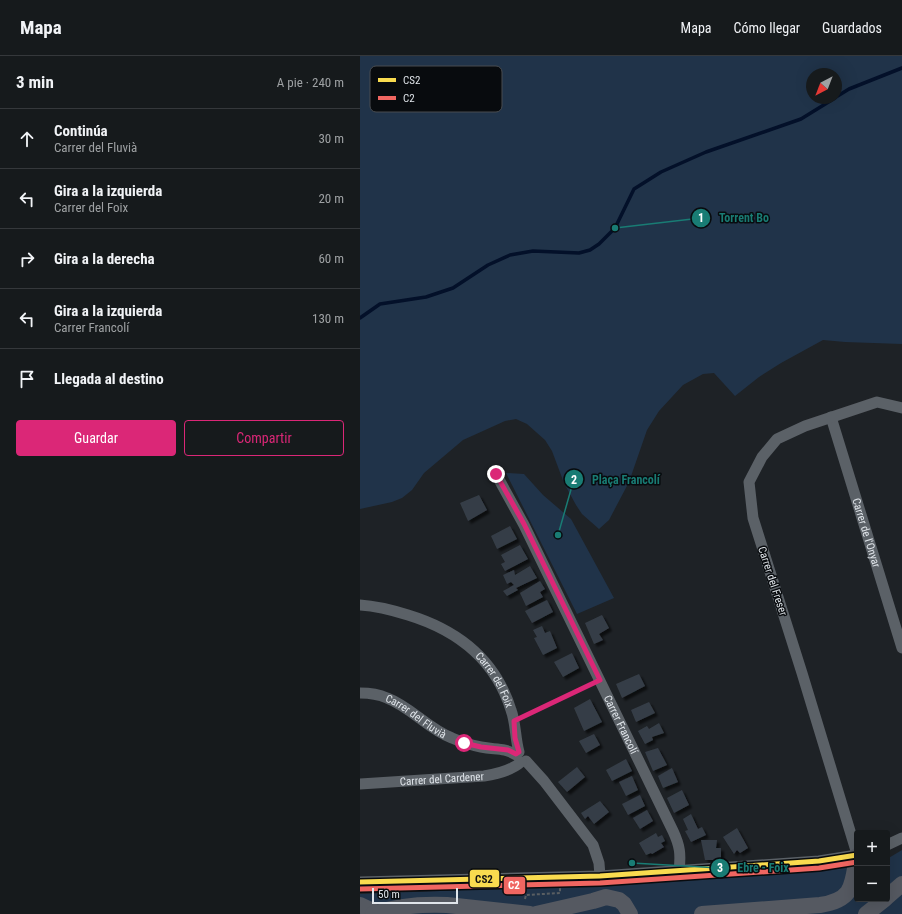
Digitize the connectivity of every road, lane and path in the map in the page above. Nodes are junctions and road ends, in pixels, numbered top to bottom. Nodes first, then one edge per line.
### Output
1 (902, 408) edge
2 (832, 417) junction
3 (496, 474) dead end
4 (360, 605) edge
5 (902, 648) edge
6 (600, 680) junction
7 (360, 693) edge
8 (514, 721) junction
9 (520, 757) junction
10 (360, 784) edge
11 (902, 838) edge
12 (890, 844) edge
13 (854, 845) edge
14 (854, 855) edge
15 (855, 866) edge
16 (679, 871) junction
17 (600, 876) junction
18 (560, 877) junction
19 (360, 882) edge
20 (902, 884) edge
21 (890, 894) edge
22 (880, 902) edge
23 (360, 905) edge
24 (528, 908) edge
25 (589, 908) edge
26 (484, 909) junction
27 (375, 913) edge
28 (631, 913) edge
29 (429, 914) edge
30 (536, 914) edge
31 (702, 914) edge
32 (866, 914) edge

1 - 2 street, Carrer del Freser
2 - 5 street, Carrer de l'Onyar
2 - 13 street, Carrer del Freser
3 - 6 street, Carrer Francolí
4 - 8 street, Carrer del Foix
6 - 8 path
6 - 16 street, Carrer Francolí
7 - 9 street, Carrer del Fluvià
8 - 9 street, Carrer del Foix
9 - 10 street, Carrer del Cardener
9 - 17 street, Carrer del Foix
11 - 12 street
14 - 16 street
15 - 31 main road
16 - 17 street
17 - 18 street
18 - 19 street
18 - 24 path
20 - 21 main road
22 - 32 main road
23 - 27 main road
24 - 26 main road
25 - 28 main road
25 - 30 main road
26 - 27 main road
26 - 29 main road

